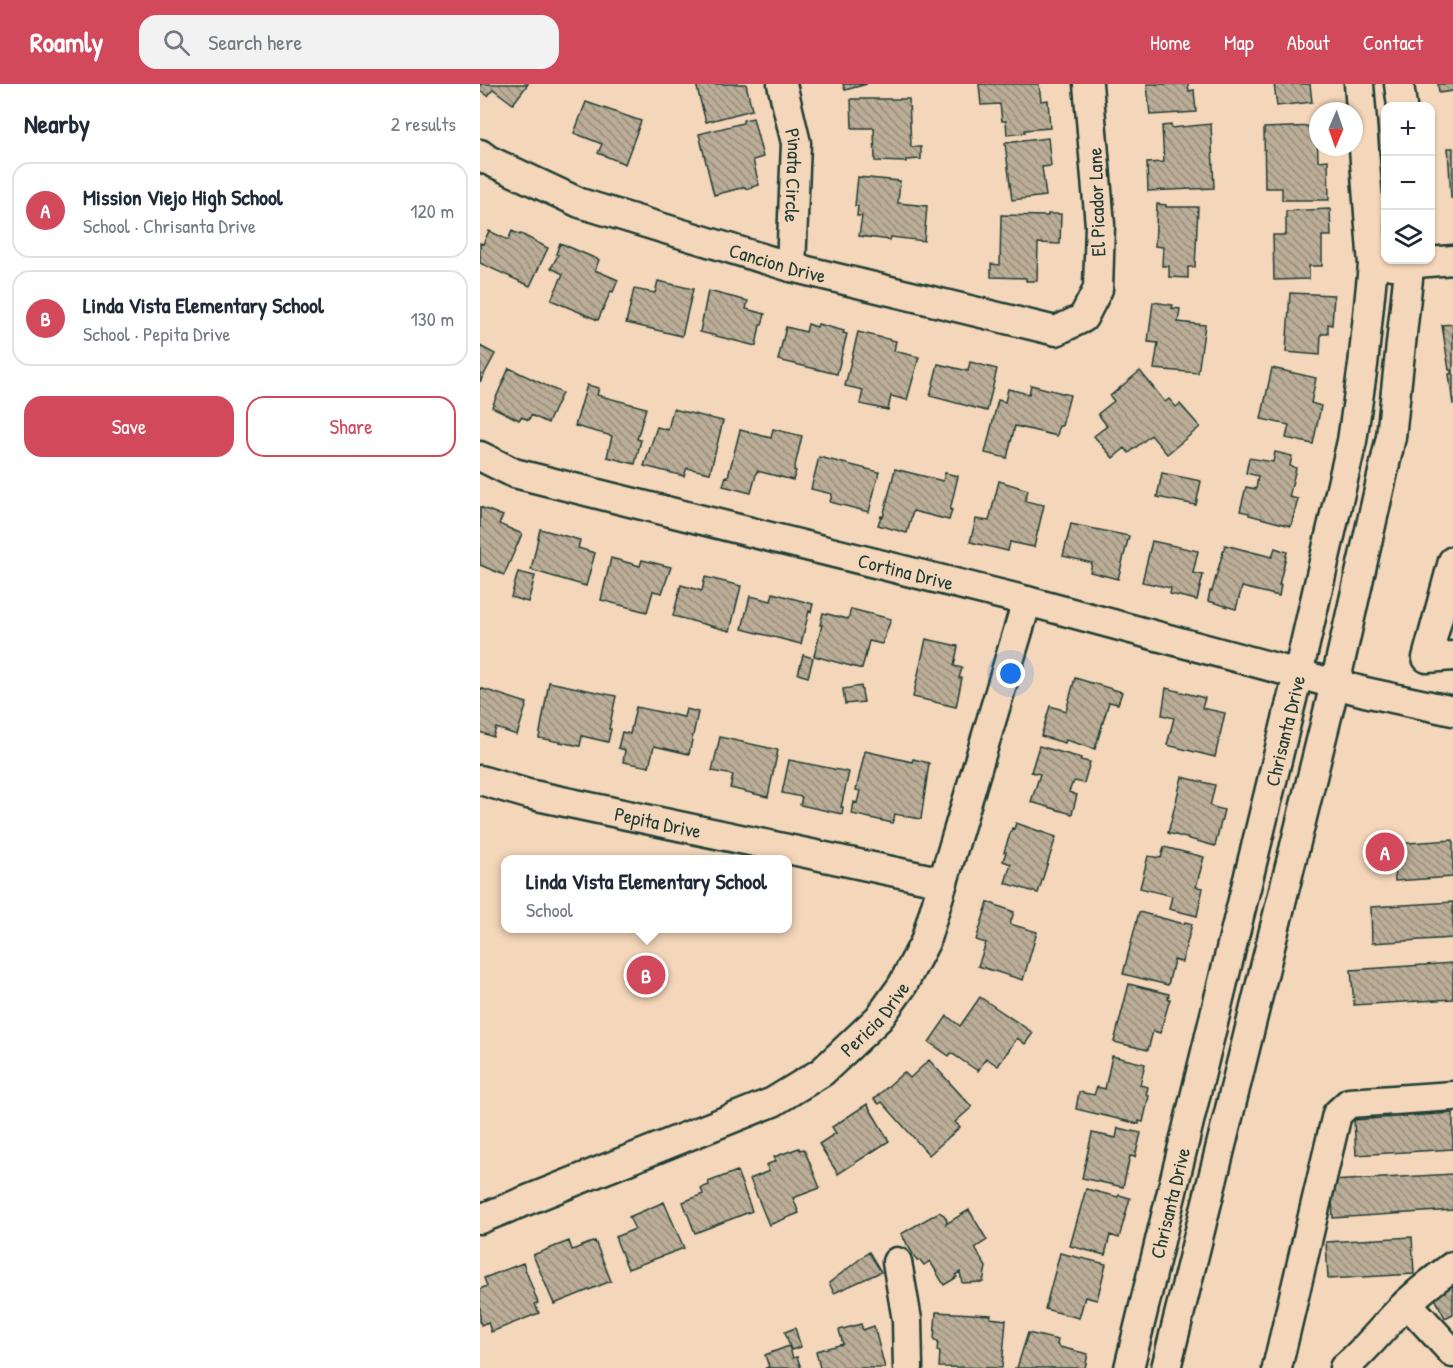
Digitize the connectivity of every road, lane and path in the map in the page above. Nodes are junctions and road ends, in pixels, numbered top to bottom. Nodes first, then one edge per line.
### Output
1 (782, 84) edge
2 (1088, 84) edge
3 (1359, 84) edge
4 (1399, 84) edge
5 (1401, 102) edge
6 (480, 154) edge
7 (1453, 260) edge
8 (1435, 261) edge
9 (1392, 264) edge
10 (1410, 264) edge
11 (1373, 266) junction
12 (791, 267) junction
13 (1083, 318) joint
14 (480, 456) edge
15 (1453, 561) edge
16 (1027, 601) junction
17 (1453, 656) edge
18 (1298, 674) junction
19 (1335, 684) junction
20 (1453, 711) edge
21 (480, 780) edge
22 (943, 882) junction
23 (1453, 1096) edge
24 (480, 1219) edge
25 (897, 1262) dead end
26 (1453, 1266) edge
27 (1407, 1303) junction
28 (1453, 1355) edge
29 (908, 1368) edge
30 (1129, 1368) edge
31 (1166, 1368) edge
32 (1277, 1368) edge
33 (1344, 1368) edge
34 (1439, 1368) edge

1 - 12 street, Pinata Circle
2 - 13 street, El Picador Lane
3 - 11 street, Chrisanta Drive
4 - 5 street
6 - 12 street, Cancion Drive
7 - 8 street
9 - 11 street
10 - 19 street, Chrisanta Drive
11 - 18 street, Chrisanta Drive
12 - 13 street, Cancion Drive
14 - 16 street, Cortina Drive
15 - 17 street
16 - 18 street, Cortina Drive
16 - 22 street, Pericia Drive
18 - 19 street, Cortina Drive
18 - 30 street, Chrisanta Drive
19 - 20 street, Cortina Drive
19 - 31 street, Chrisanta Drive
21 - 22 street, Pepita Drive
22 - 24 street, Pericia Drive
23 - 32 street
25 - 29 street
26 - 27 street
27 - 28 street
27 - 33 street
28 - 34 street

